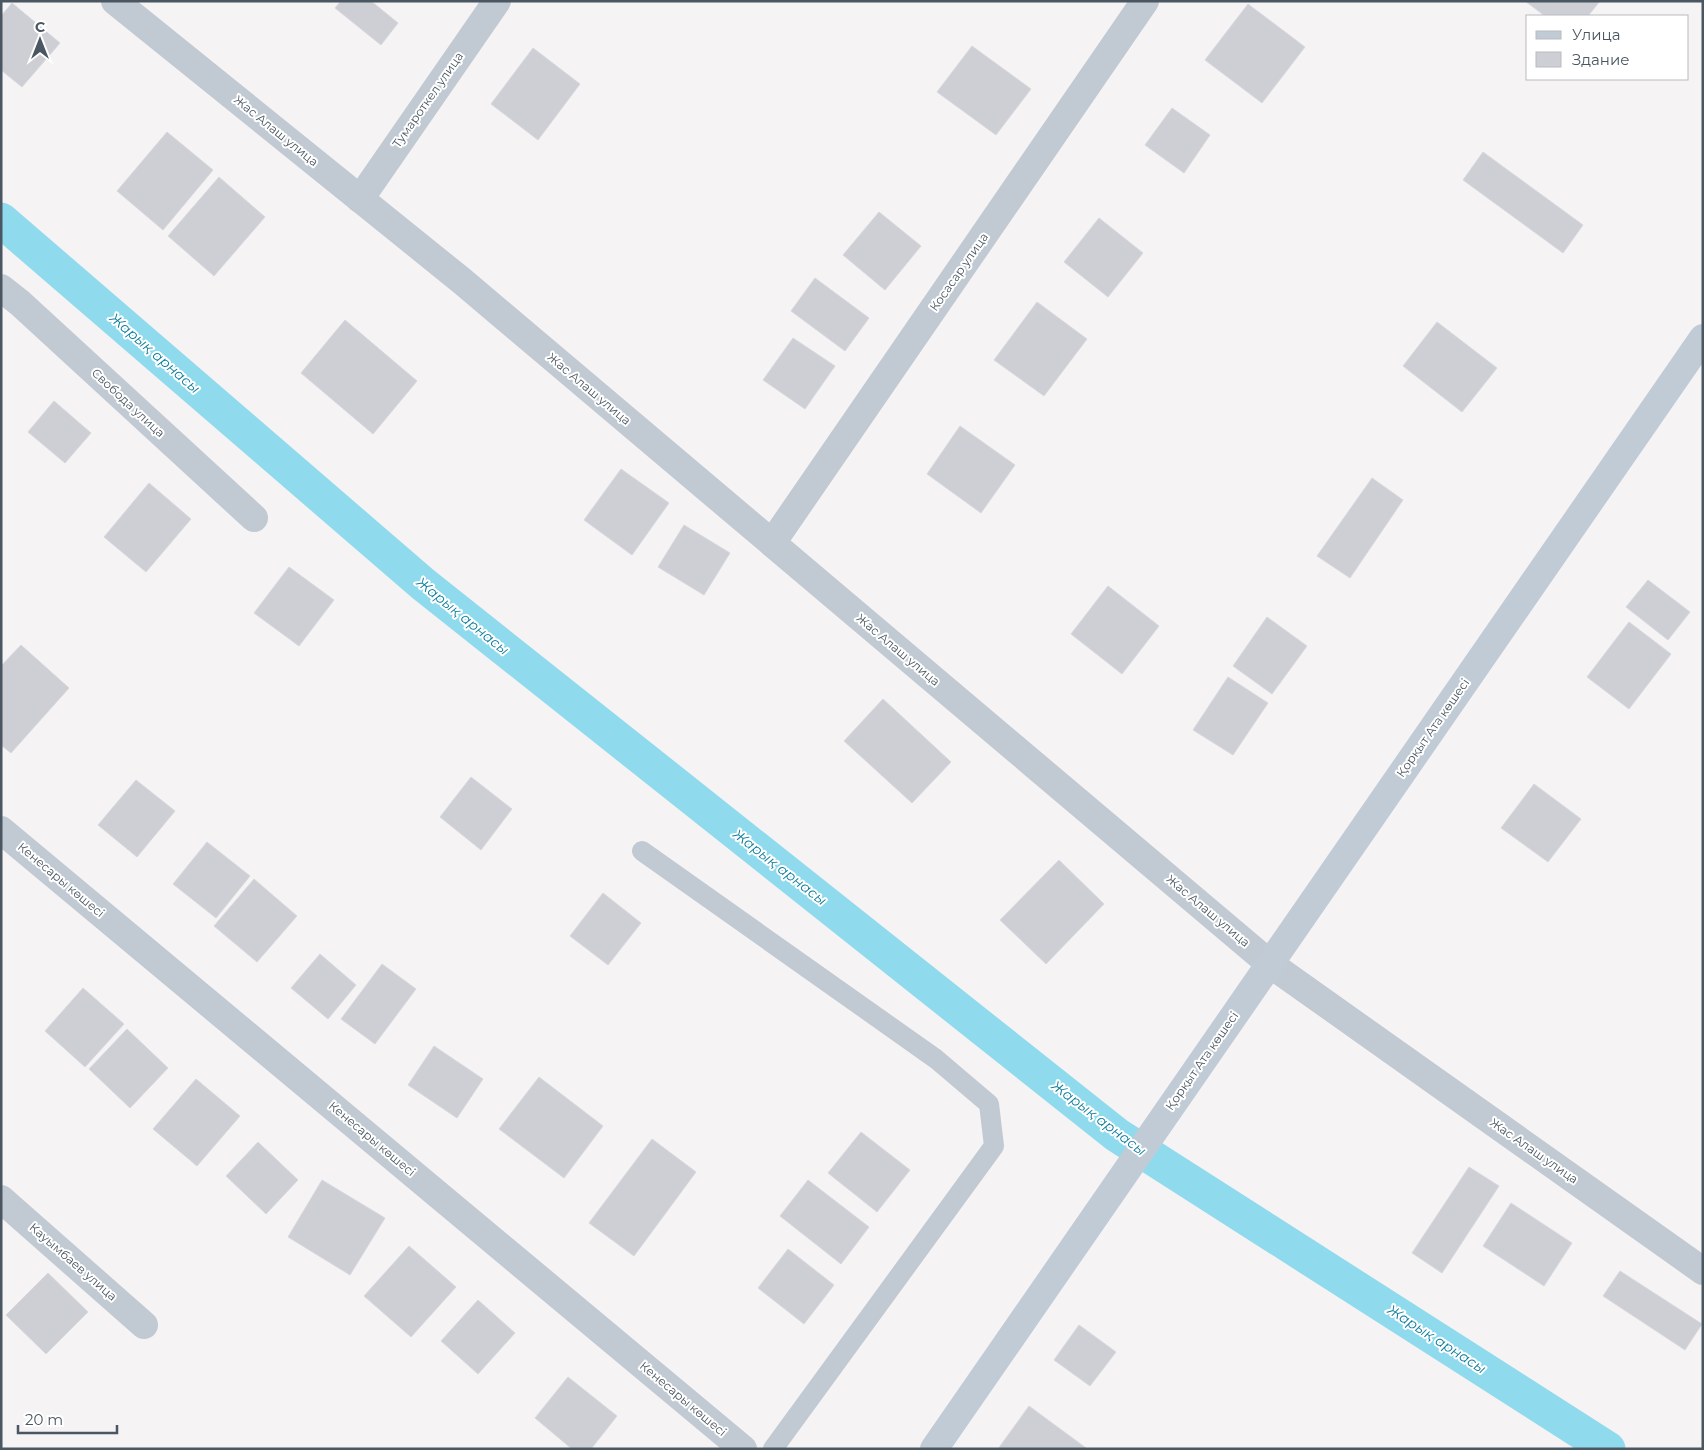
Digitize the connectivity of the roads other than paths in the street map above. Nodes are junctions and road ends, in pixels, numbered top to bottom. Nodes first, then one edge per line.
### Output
1 (115, 1) edge
2 (497, 1) edge
3 (1145, 1) edge
4 (360, 199) junction
5 (1, 288) edge
6 (1703, 338) edge
7 (254, 518) dead end
8 (772, 543) junction
9 (1, 830) edge
10 (642, 851) dead end
11 (1270, 964) junction
12 (1, 1199) edge
13 (1703, 1271) edge
14 (144, 1326) dead end
15 (743, 1449) edge
16 (773, 1449) edge
17 (934, 1449) edge

1 - 4 street, Жас Алаш улица
2 - 4 street, Тумароткел улица
3 - 8 street, Косасар улица
4 - 8 street, Жас Алаш улица
5 - 7 street, Свобода улица
6 - 11 main road, Қорқыт Ата көшесі
8 - 11 street, Жас Алаш улица
9 - 15 street, Кенесары көшесі
10 - 16 lane
11 - 13 street, Жас Алаш улица
11 - 17 main road, Қорқыт Ата көшесі
12 - 14 street, Кауымбаев улица

